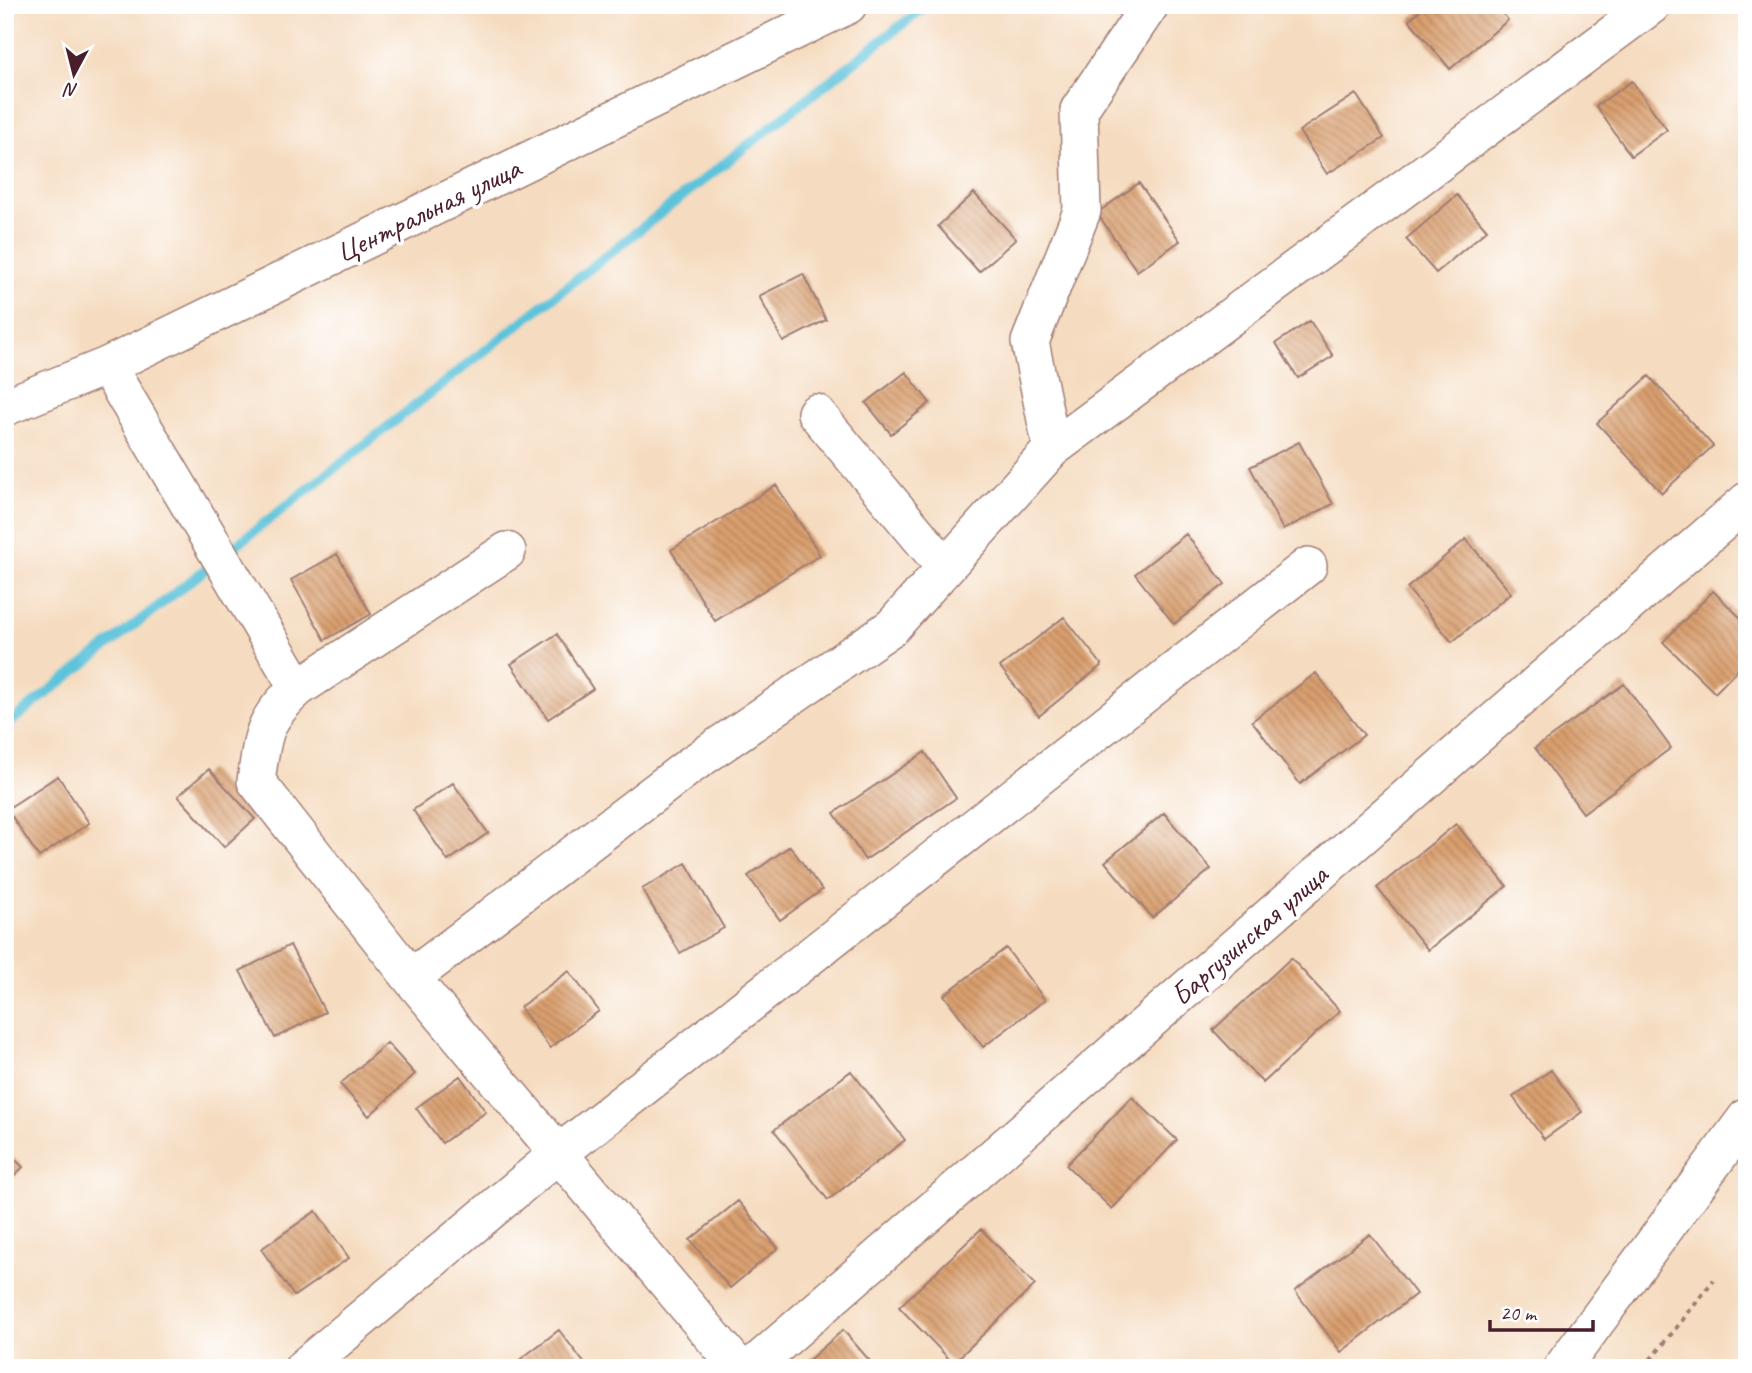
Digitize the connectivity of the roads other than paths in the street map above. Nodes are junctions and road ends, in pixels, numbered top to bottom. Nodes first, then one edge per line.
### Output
1 (848, 5) edge
2 (1150, 5) edge
3 (1652, 5) edge
4 (107, 366) junction
5 (5, 407) edge
6 (816, 413) dead end
7 (1052, 449) junction
8 (1747, 502) edge
9 (507, 551) dead end
10 (1308, 566) dead end
11 (945, 567) junction
12 (298, 688) junction
13 (411, 978) junction
14 (1747, 1117) edge
15 (558, 1154) junction
16 (303, 1368) edge
17 (738, 1368) edge
18 (751, 1368) edge
19 (1562, 1368) edge

1 - 4 street, Центральная улица
2 - 7 street
3 - 7 street
4 - 5 street, Центральная улица
4 - 12 street
6 - 11 street
7 - 11 street
8 - 18 street, Баргузинская улица
9 - 12 street
10 - 15 street
11 - 13 street
12 - 13 street
13 - 15 street
14 - 19 street
15 - 16 street
15 - 17 street

